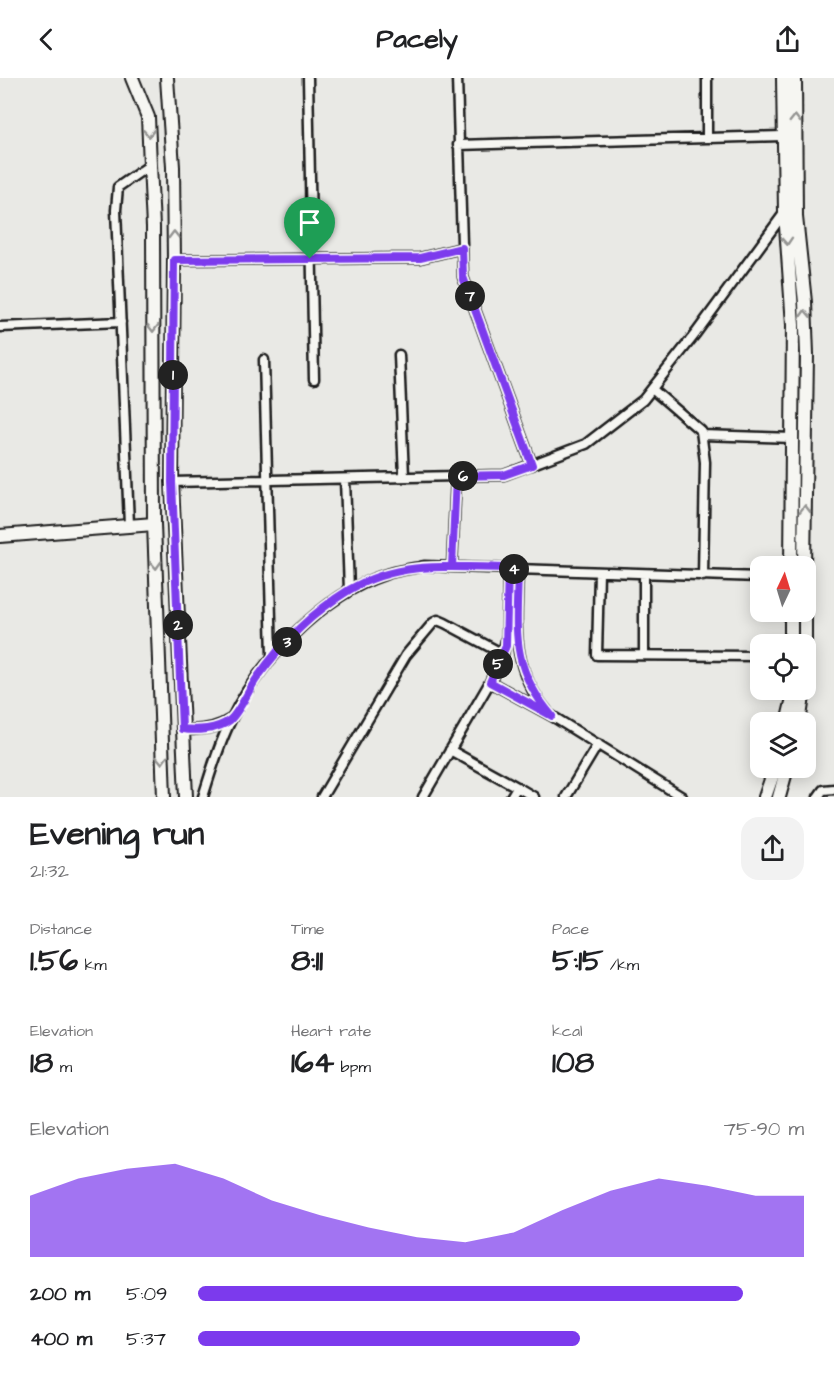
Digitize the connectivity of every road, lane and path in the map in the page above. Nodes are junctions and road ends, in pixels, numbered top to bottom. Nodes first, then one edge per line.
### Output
1 (132, 78) edge
2 (167, 78) edge
3 (308, 78) edge
4 (457, 78) edge
5 (707, 78) edge
6 (783, 78) edge
7 (795, 78) edge
8 (783, 136) junction
9 (707, 138) junction
10 (458, 145) junction
11 (150, 165) junction
12 (784, 212) junction
13 (462, 248) junction
14 (310, 259) junction
15 (174, 260) junction
16 (121, 322) junction
17 (0, 327) edge
18 (399, 355) dead end
19 (264, 360) dead end
20 (314, 380) dead end
21 (652, 389) junction
22 (702, 435) junction
23 (793, 438) junction
24 (532, 465) junction
25 (456, 476) junction
26 (404, 477) junction
27 (345, 479) junction
28 (268, 480) junction
29 (172, 482) junction
30 (154, 524) junction
31 (129, 525) junction
32 (0, 536) edge
33 (791, 556) edge
34 (804, 556) edge
35 (452, 567) junction
36 (508, 568) junction
37 (518, 569) junction
38 (599, 572) junction
39 (644, 573) junction
40 (703, 576) junction
41 (750, 577) edge
42 (349, 590) junction
43 (503, 654) junction
44 (644, 655) junction
45 (750, 656) edge
46 (272, 657) junction
47 (490, 682) junction
48 (552, 716) junction
49 (231, 718) junction
50 (182, 729) junction
51 (598, 744) junction
52 (450, 750) junction
53 (772, 778) edge
54 (784, 778) edge
55 (517, 787) junction
56 (834, 789) edge
57 (164, 797) edge
58 (186, 797) edge
59 (203, 797) edge
60 (322, 797) edge
61 (423, 797) edge
62 (511, 797) edge
63 (534, 797) edge
64 (566, 797) edge
65 (682, 797) edge
66 (765, 797) edge
67 (779, 797) edge
68 (818, 797) edge

1 -> 11 main road
15 -> 2 main road
3 - 14 street
4 - 10 street
5 - 9 street
6 - 8 main road
34 -> 7 main road
8 - 9 street
8 - 12 main road
9 - 10 street
10 - 13 street
11 - 16 street
11 -> 30 main road
12 - 21 street
12 -> 23 main road
13 - 14 street
13 - 24 street
14 - 15 street
14 - 20 street
15 - 29 main road
16 - 17 street
16 - 31 street
18 - 26 street
19 - 28 street
21 - 22 street
21 - 24 street
22 - 23 street
22 - 40 street
23 - 33 main road
24 - 25 street
25 - 26 street
25 - 35 street
26 - 27 street
27 - 28 street
27 - 42 street
28 - 29 street
28 - 46 street
29 - 50 main road
30 - 31 main road
30 -> 57 main road
31 - 32 main road
35 - 36 street
35 - 42 street
36 - 37 street
36 - 43 street
37 - 38 street
37 - 48 street
38 - 39 street
38 - 44 street
39 - 40 street
39 - 44 street
40 - 41 street
42 - 46 street
43 - 47 street
43 - 60 street
44 - 45 street
46 - 49 street
47 - 48 street
47 - 52 street
48 - 51 street
49 - 50 street
49 - 59 street
50 - 58 main road
51 - 64 street
51 - 65 street
52 - 55 street
52 - 61 street
53 - 66 main road
54 - 67 main road
55 - 62 street
55 - 63 street
56 - 68 street

